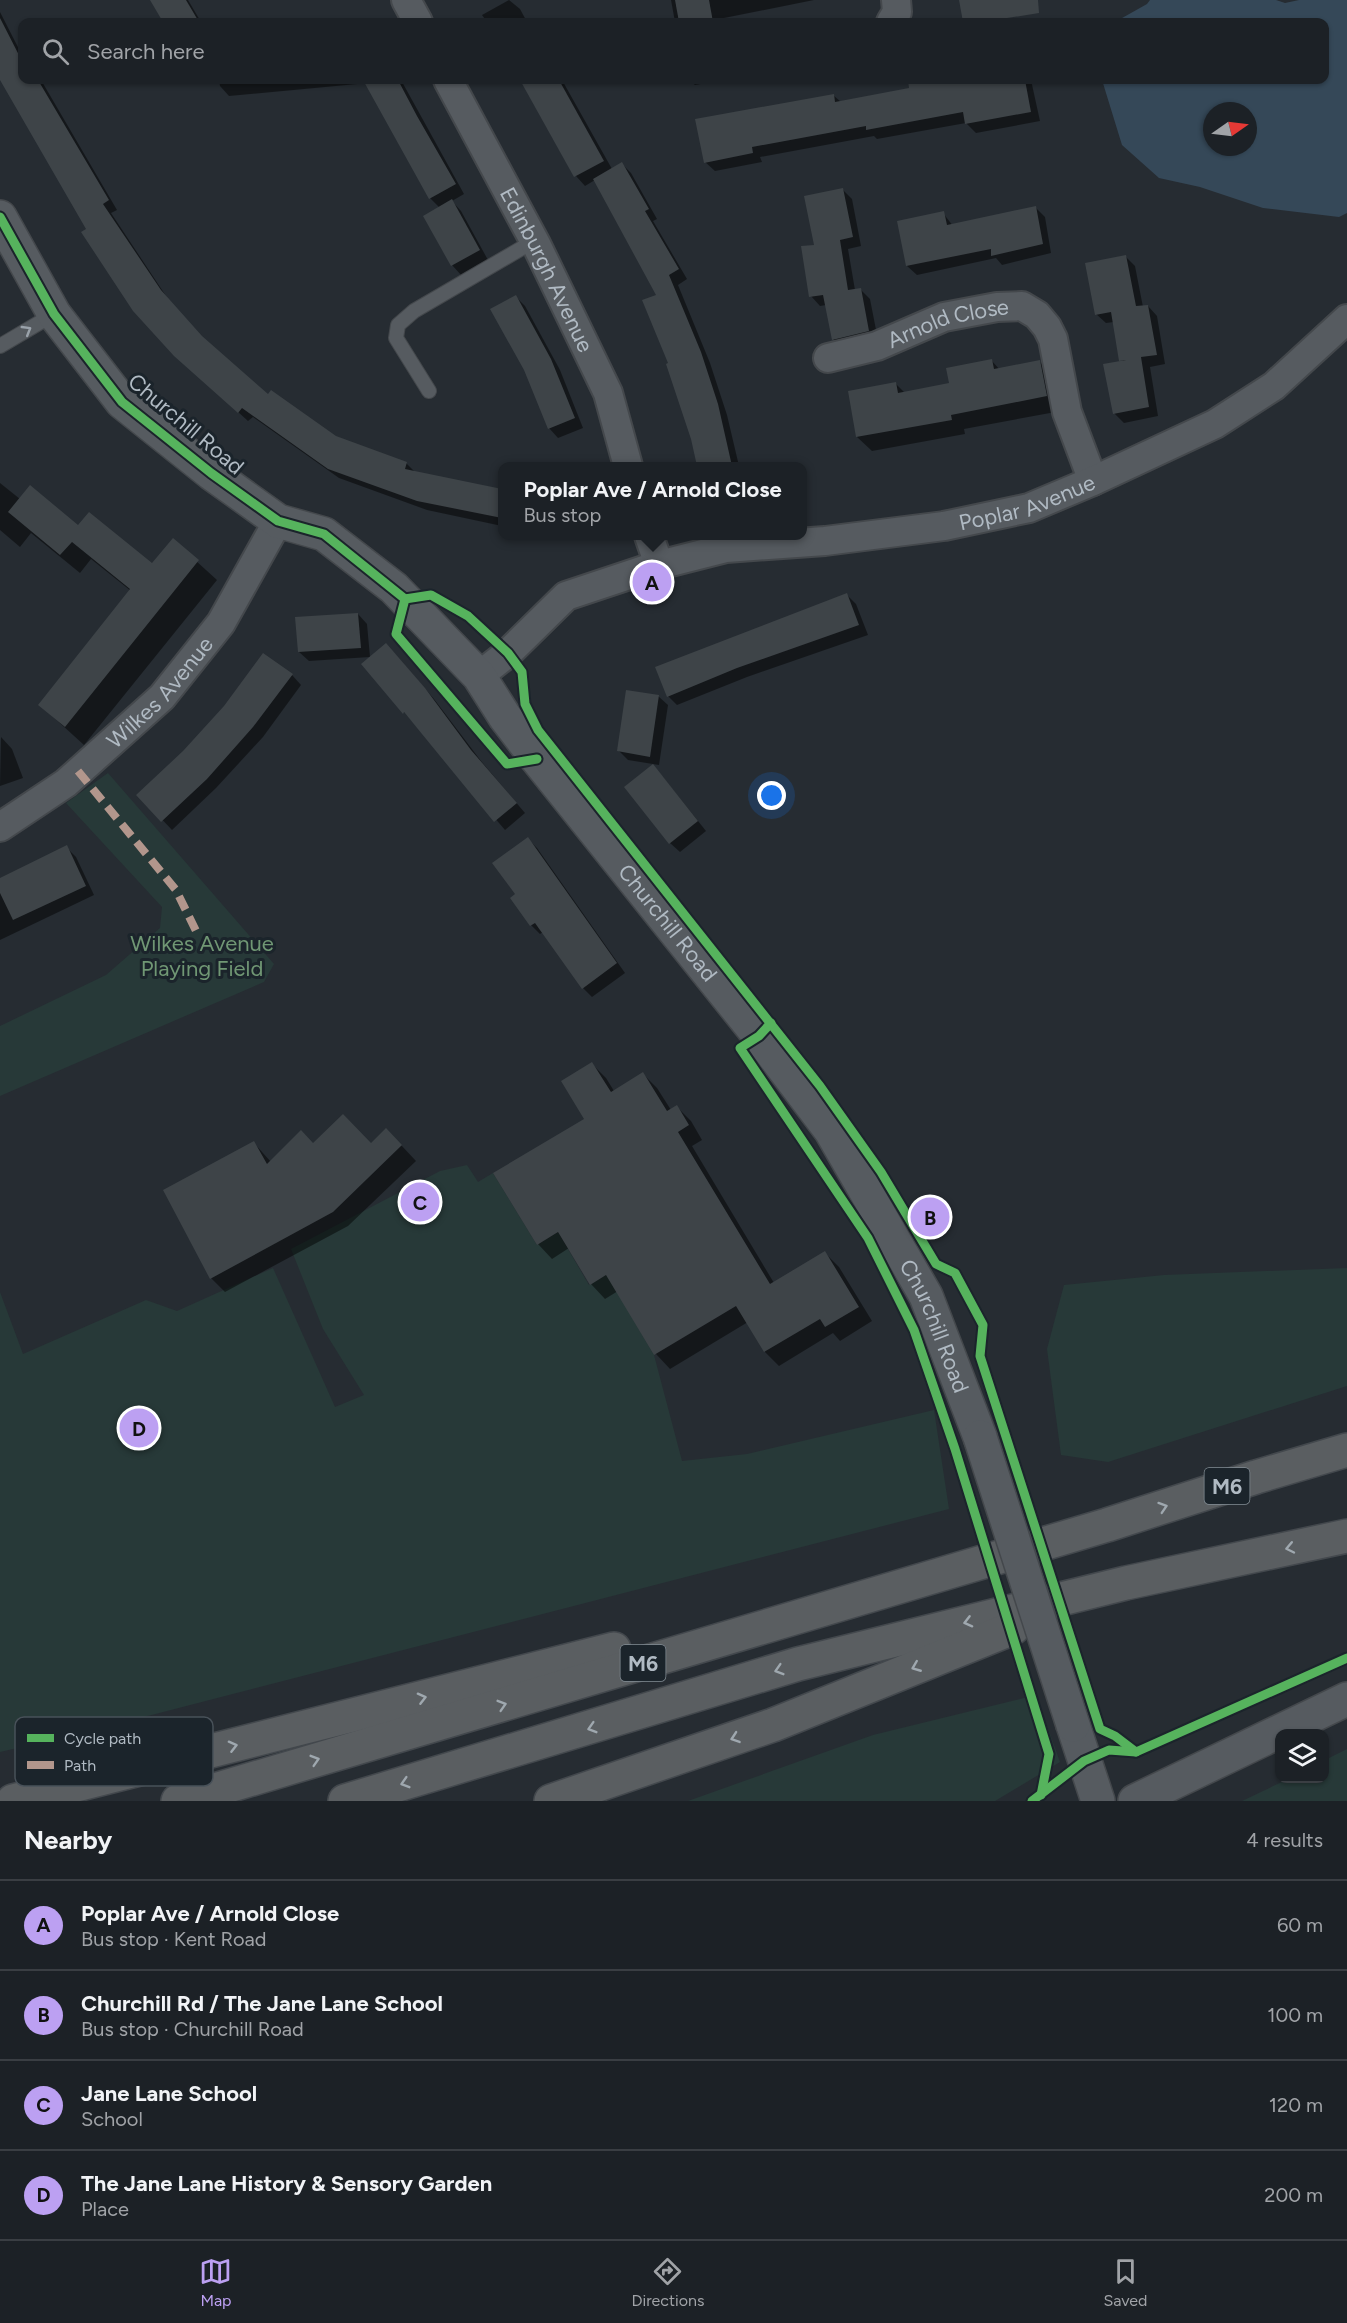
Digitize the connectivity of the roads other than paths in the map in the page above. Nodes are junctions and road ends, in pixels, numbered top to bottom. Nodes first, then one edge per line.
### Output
1 (406, 0) edge
2 (896, 0) edge
3 (416, 18) edge
4 (893, 18) edge
5 (450, 84) edge
6 (0, 217) edge
7 (534, 242) junction
8 (54, 314) junction
9 (1347, 319) edge
10 (0, 346) edge
11 (828, 358) dead end
12 (429, 391) dead end
13 (627, 462) edge
14 (1093, 481) junction
15 (278, 521) junction
16 (650, 540) edge
17 (659, 565) junction
18 (479, 676) junction
19 (0, 827) edge
20 (1347, 1450) edge
21 (1107, 1525) junction
22 (1347, 1536) edge
23 (1126, 1583) junction
24 (1347, 1699) edge
25 (213, 1751) edge
26 (72, 1786) edge
27 (13, 1801) edge
28 (178, 1801) edge
29 (345, 1801) edge
30 (551, 1801) edge
31 (1098, 1801) edge
32 (1135, 1801) edge

1 - 3 street
2 - 4 street
5 - 7 street, Edinburgh Avenue
6 - 8 street, Churchill Road
7 - 12 lane
7 - 13 street, Edinburgh Avenue
10 -> 8 lane
8 - 15 street, Churchill Road
9 - 14 street, Poplar Avenue
11 - 14 street, Arnold Close
14 - 17 street, Poplar Avenue
15 - 18 street, Churchill Road
15 - 19 street, Wilkes Avenue
16 - 17 street
17 - 18 street, Poplar Avenue
18 - 31 street, Churchill Road, bridge
21 -> 20 highway, M6
25 -> 21 highway
28 -> 21 highway, M6
22 -> 23 highway, M6
23 -> 29 highway, M6
23 -> 30 highway
24 - 32 street
27 -> 26 highway

